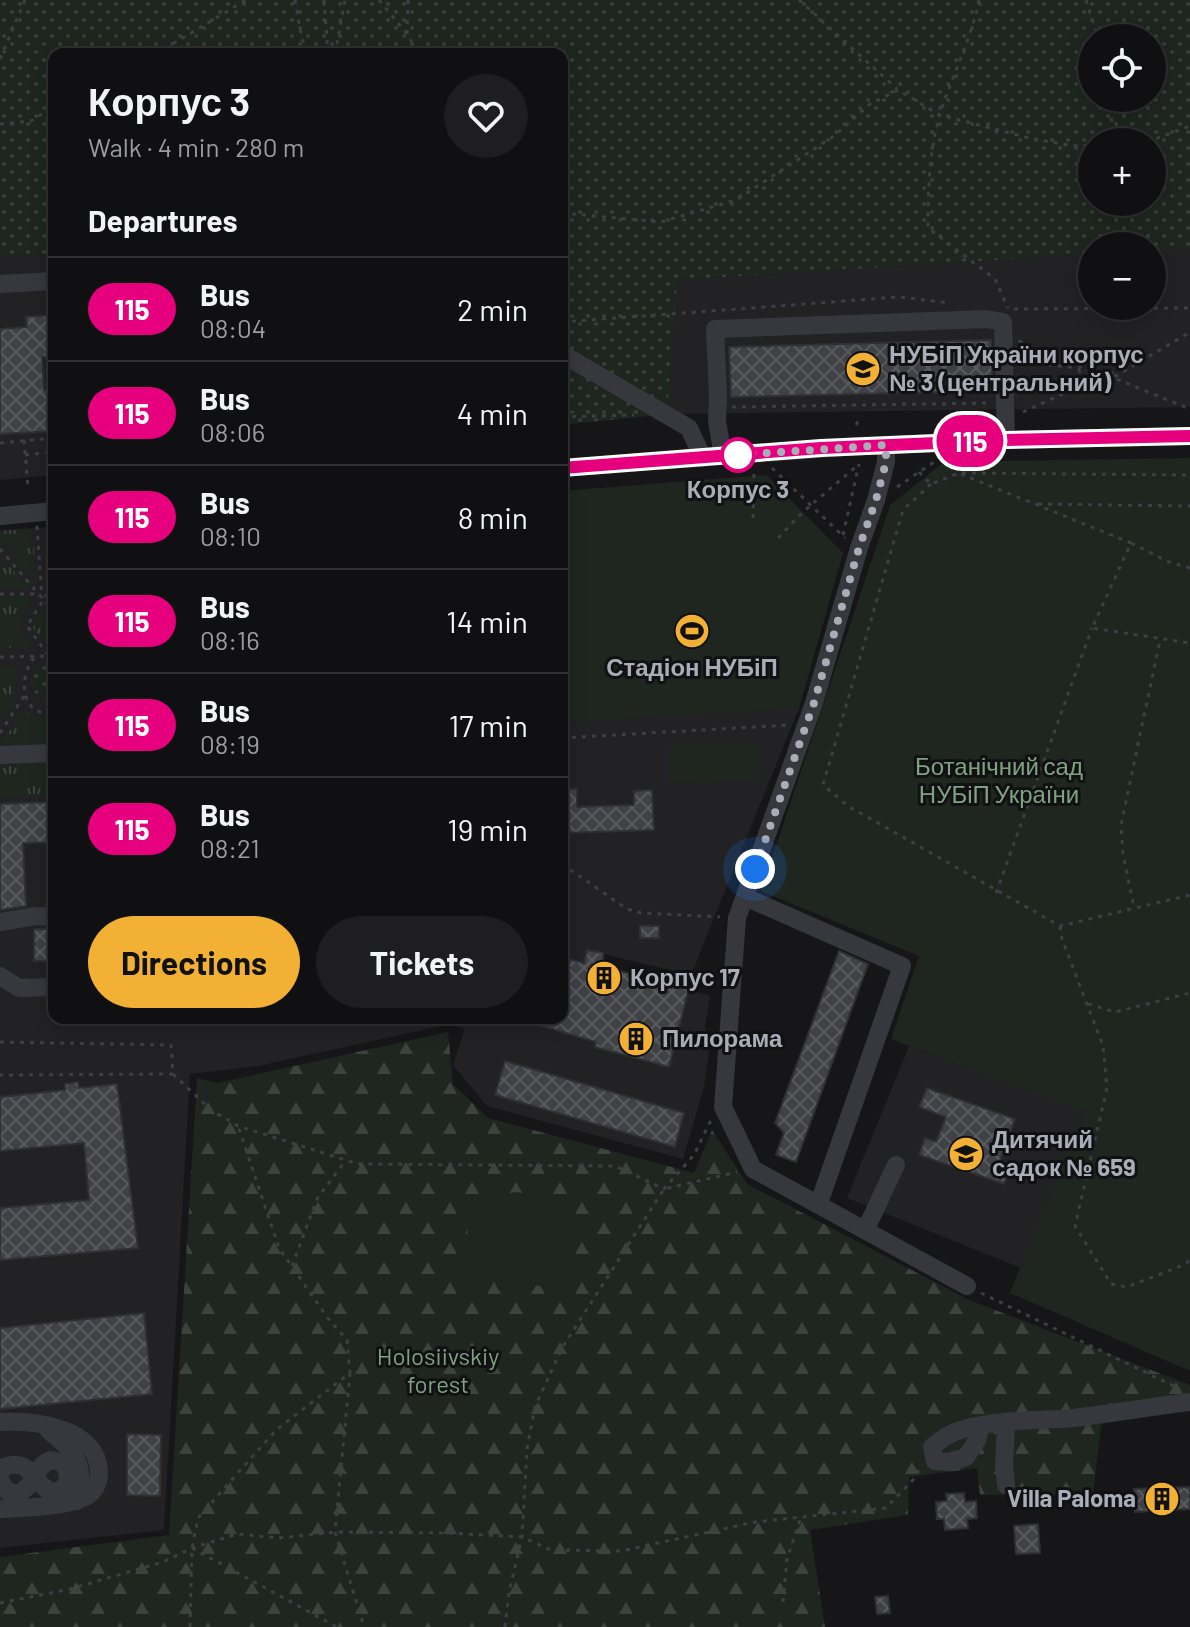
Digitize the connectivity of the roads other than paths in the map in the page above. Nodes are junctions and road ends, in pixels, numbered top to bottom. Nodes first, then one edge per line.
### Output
1 (48, 281) edge
2 (0, 284) edge
3 (568, 357) edge
4 (1190, 436) edge
5 (1006, 440) junction
6 (886, 445) junction
7 (723, 456) junction
8 (703, 458) junction
9 (568, 468) edge
10 (48, 512) edge
11 (0, 516) edge
12 (48, 753) edge
13 (0, 755) edge
14 (745, 897) junction
15 (48, 917) edge
16 (0, 922) edge
17 (0, 976) edge
18 (48, 987) edge
19 (896, 1165) dead end
20 (819, 1203) junction
21 (866, 1229) junction
22 (967, 1286) road end
23 (1190, 1402) edge
24 (0, 1422) edge
25 (1006, 1423) junction
26 (981, 1426) junction
27 (0, 1474) edge
28 (0, 1481) edge
29 (1006, 1485) dead end
30 (0, 1509) edge

1 - 2 street
3 - 8 street
4 - 5 street
5 - 6 street
5 - 7 street
6 - 7 street
6 - 14 street
7 - 8 street
8 - 9 street
10 - 11 street
12 - 13 street
14 - 20 street
14 - 20 street
15 - 16 street
17 - 18 street
19 - 21 street
20 - 21 street
21 - 22 street
23 - 25 street
24 - 30 street
25 - 26 street
25 - 29 street
26 - 26 street
27 - 28 street

